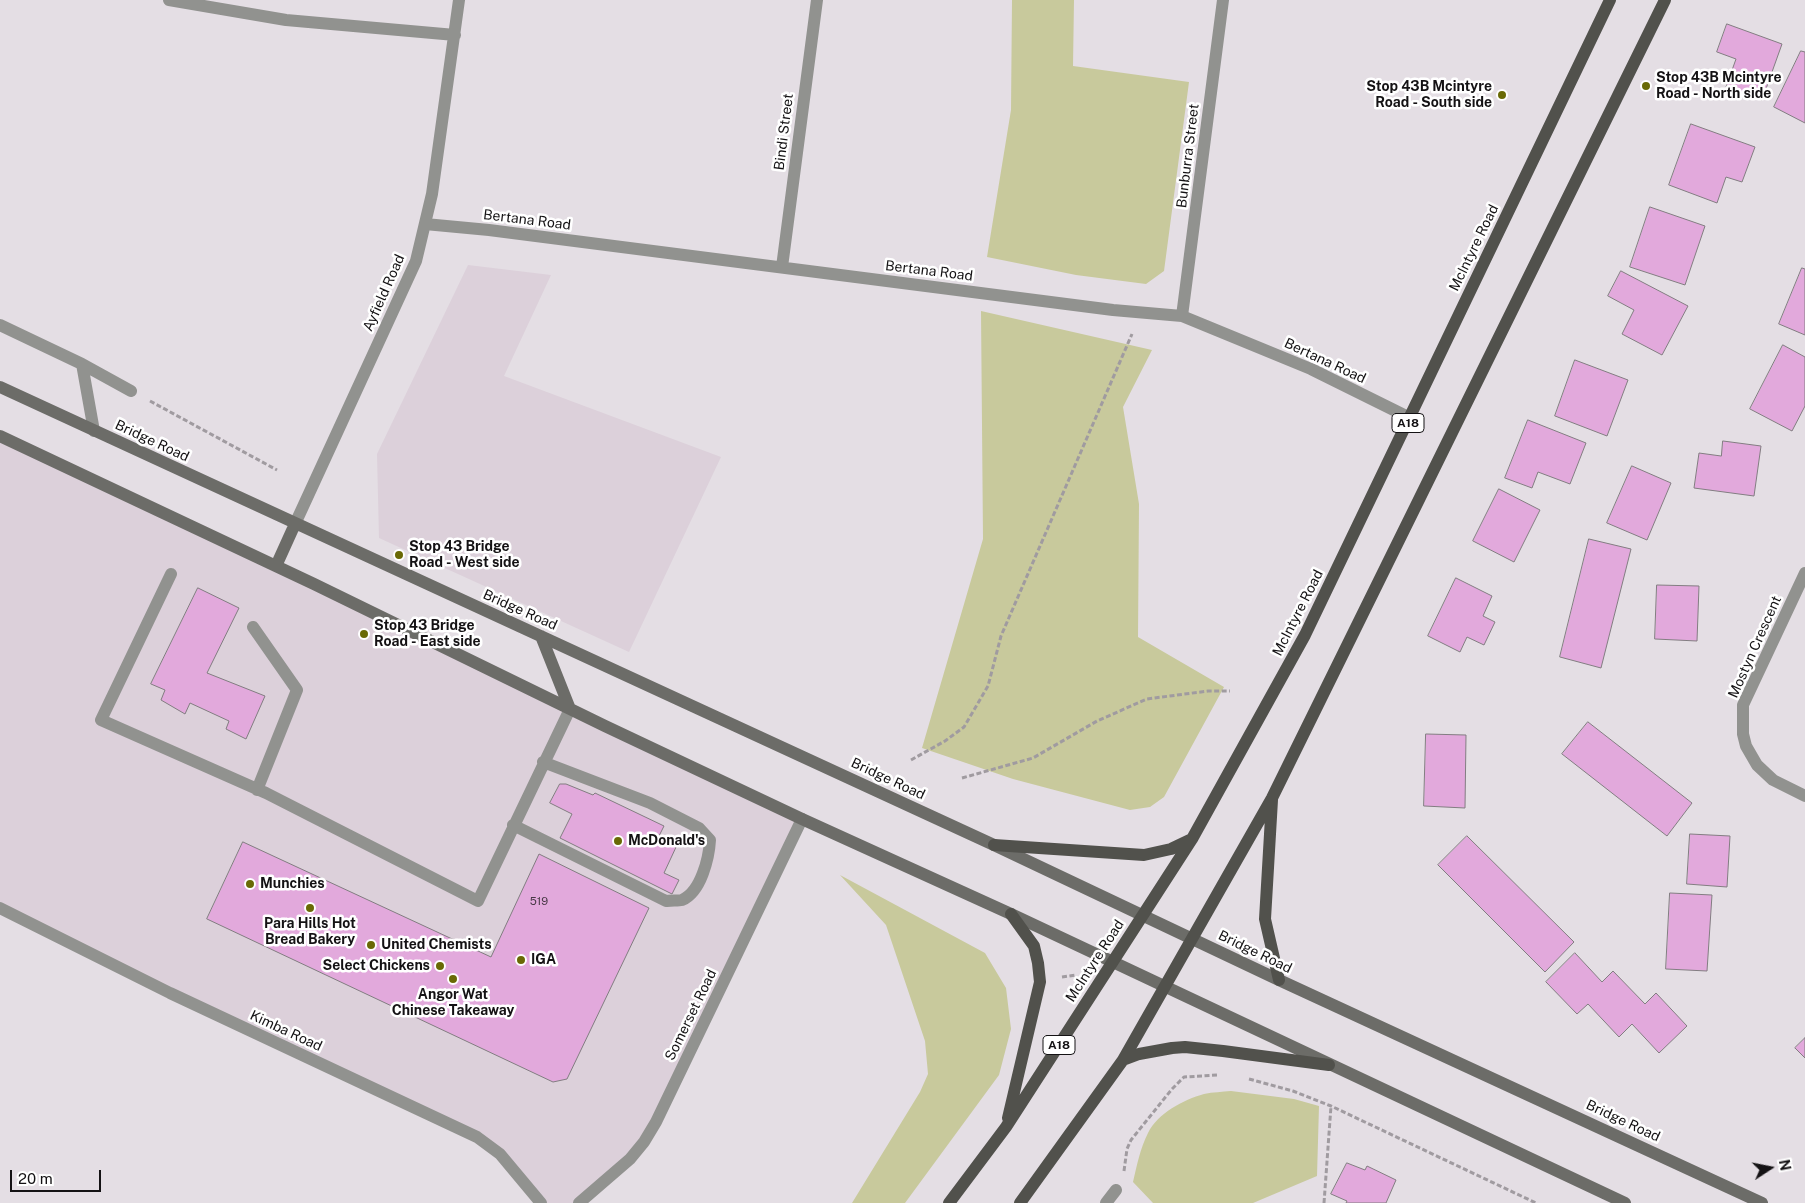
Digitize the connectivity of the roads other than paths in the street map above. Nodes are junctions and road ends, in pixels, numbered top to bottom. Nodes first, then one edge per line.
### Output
1 (169, 0) edge
2 (459, 0) edge
3 (816, 0) edge
4 (1223, 0) edge
5 (1610, 0) edge
6 (1665, 0) edge
7 (454, 35) junction
8 (425, 224) junction
9 (782, 268) junction
10 (1182, 316) junction
11 (0, 325) edge
12 (82, 364) junction
13 (0, 386) edge
14 (131, 390) road end
15 (1410, 418) junction
16 (94, 431) junction
17 (0, 436) edge
18 (295, 524) junction
19 (276, 566) junction
20 (1805, 573) edge
21 (171, 574) dead end
22 (253, 627) dead end
23 (541, 636) junction
24 (570, 709) junction
25 (543, 762) junction
26 (257, 790) junction
27 (1805, 796) edge
28 (1272, 798) junction
29 (802, 819) junction
30 (513, 825) junction
31 (1192, 838) junction
32 (994, 845) junction
33 (0, 908) edge
34 (1011, 914) junction
35 (1143, 914) junction
36 (1192, 938) junction
37 (1112, 962) junction
38 (1279, 980) junction
39 (1165, 986) junction
40 (1122, 1060) junction
41 (1329, 1065) junction
42 (1006, 1127) junction
43 (1116, 1190) road end
44 (541, 1203) edge
45 (579, 1203) edge
46 (949, 1203) edge
47 (1020, 1203) edge
48 (1106, 1203) edge
49 (1625, 1203) edge
50 (1762, 1203) edge

1 - 7 street
2 - 7 street, Ayfield Road
3 - 9 street, Bindi Street
4 - 10 street, Bunburra Street
5 - 15 main road, McIntyre Road / A18
6 - 28 main road
7 - 8 street, Ayfield Road
8 - 9 street, Bertana Road
8 - 18 street, Ayfield Road
9 - 10 street, Bertana Road
10 - 15 street, Bertana Road
11 - 12 street
12 - 14 street
12 - 16 street
13 - 16 main road, Bridge Road
15 - 31 main road, McIntyre Road / A18
16 - 18 main road, Bridge Road
17 - 19 main road
18 - 19 main road
18 - 23 main road, Bridge Road
19 - 24 main road
20 - 27 street, Mostyn Crescent
21 - 26 street
22 - 26 street
23 - 24 main road
23 - 32 main road, Bridge Road
24 - 25 street
24 - 29 main road
25 - 30 street
25 - 30 street
26 - 30 street
28 - 36 main road
28 - 38 main road
29 - 34 main road
29 - 45 street, Somerset Road
31 - 32 main road
31 - 35 main road, McIntyre Road / A18
32 - 35 main road, Bridge Road
33 - 44 street, Kimba Road
34 - 37 main road
34 - 42 main road
35 - 36 main road, Bridge Road
35 - 37 main road, McIntyre Road / A18
36 - 38 main road, Bridge Road
36 - 39 main road
37 - 39 main road
37 - 42 main road, McIntyre Road / A18
38 - 50 main road, Bridge Road
39 - 40 main road
39 - 41 main road
40 - 41 main road
40 - 47 main road
41 - 49 main road
42 - 46 main road, McIntyre Road / A18
43 - 48 street

